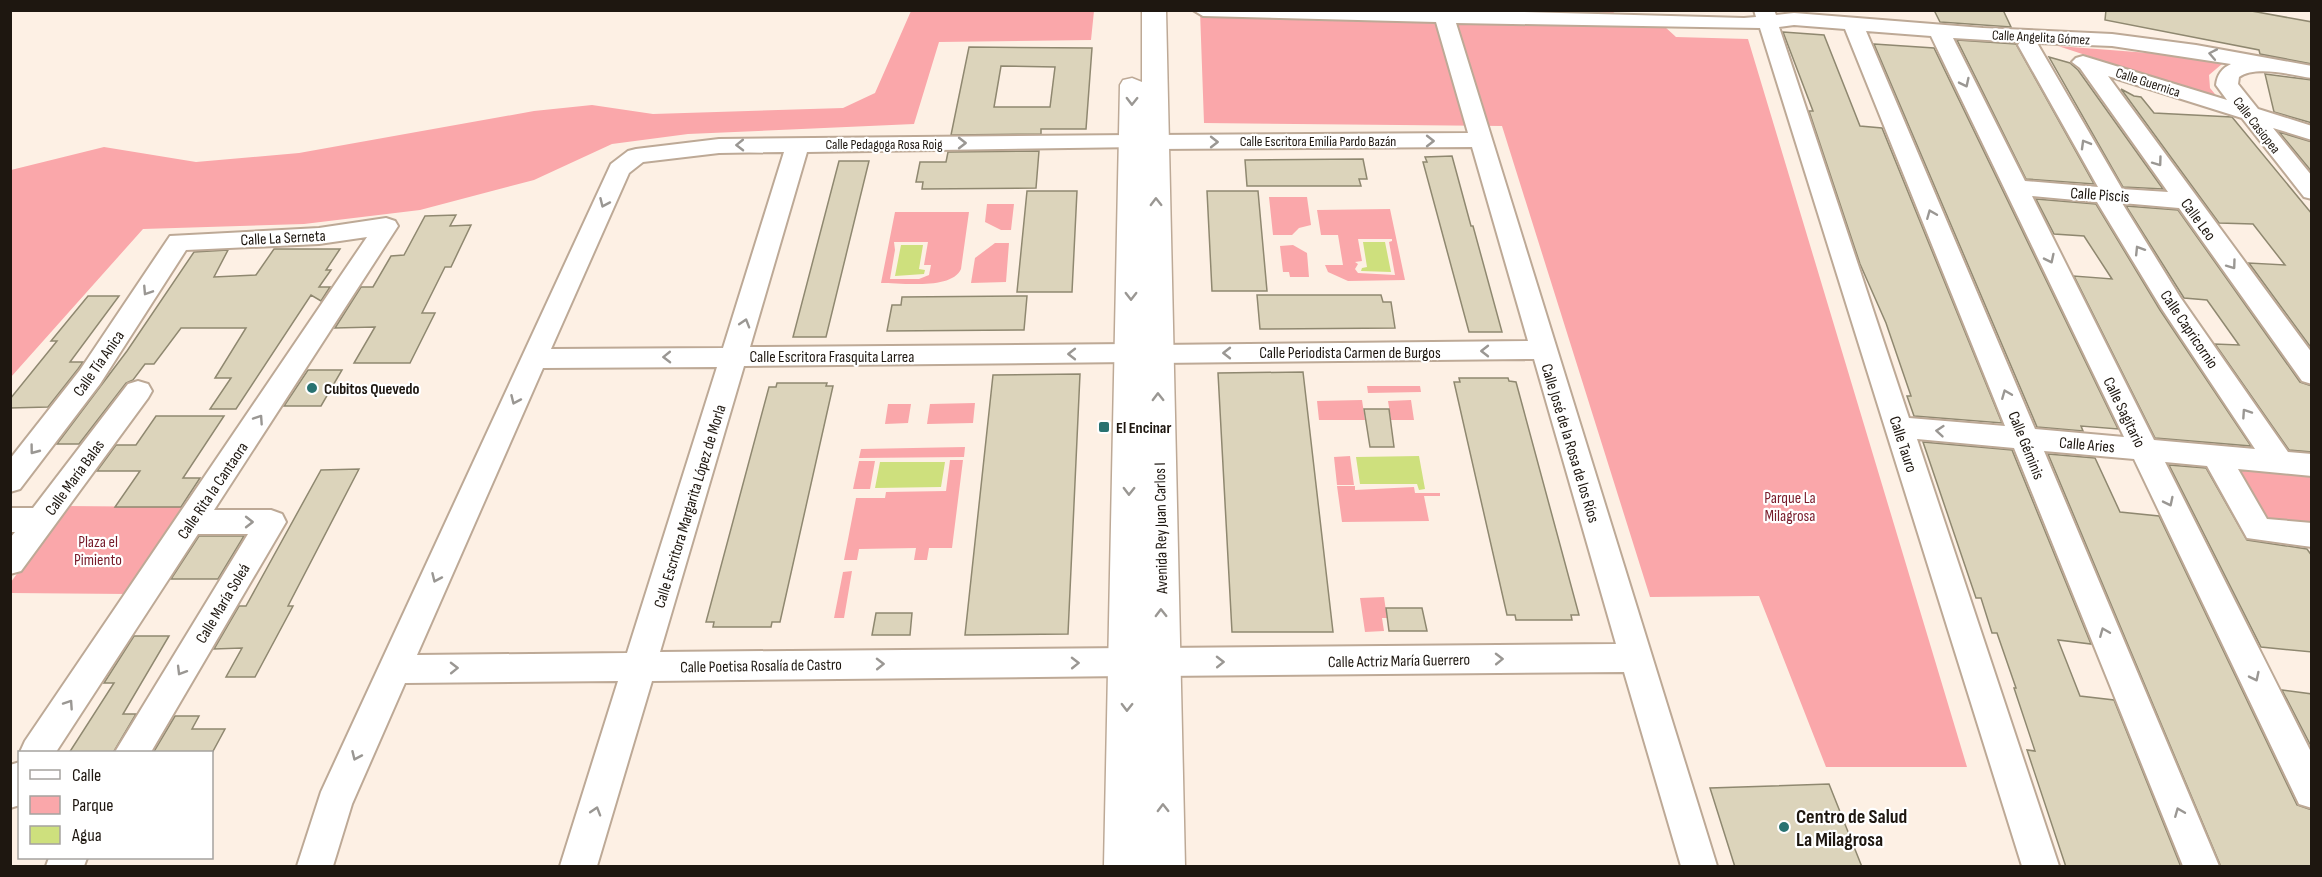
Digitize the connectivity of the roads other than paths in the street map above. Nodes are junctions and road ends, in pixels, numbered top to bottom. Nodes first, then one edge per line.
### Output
1 (1133, 10) edge
2 (1154, 10) edge
3 (1203, 10) edge
4 (1668, 16) edge
5 (1766, 16) edge
6 (1445, 18) junction
7 (1852, 24) junction
8 (1939, 31) junction
9 (1983, 34) junction
10 (2028, 45) junction
11 (2087, 63) junction
12 (2287, 68) junction
13 (2312, 72) edge
14 (2248, 114) junction
15 (2312, 133) edge
16 (1481, 140) junction
17 (1144, 142) junction
18 (798, 144) junction
19 (2308, 185) edge
20 (2016, 188) junction
21 (2110, 195) junction
22 (2185, 201) junction
23 (386, 226) joint
24 (179, 242) joint
25 (1543, 350) junction
26 (1144, 353) junction
27 (734, 357) junction
28 (534, 359) junction
29 (2312, 374) edge
30 (138, 391) dead end
31 (1898, 427) junction
32 (2024, 438) junction
33 (2143, 449) junction
34 (2216, 457) junction
35 (2279, 462) junction
36 (2312, 465) edge
37 (10, 481) edge
38 (10, 520) edge
39 (42, 520) junction
40 (190, 522) junction
41 (2311, 535) edge
42 (10, 562) edge
43 (1636, 658) junction
44 (1127, 662) junction
45 (1161, 662) junction
46 (640, 666) junction
47 (395, 669) junction
48 (38, 751) edge
49 (133, 751) edge
50 (2312, 792) edge
51 (315, 867) edge
52 (579, 867) edge
53 (1125, 867) edge
54 (1164, 867) edge
55 (1699, 867) edge
56 (2040, 867) edge
57 (2201, 867) edge

1 -> 17 main road, Avenida Rey Juan Carlos I
2 - 17 main road, Avenida Rey Juan Carlos I
3 - 6 street, Calle Angelita Gómez
4 - 5 street, Calle Angelita Gómez
4 - 6 street, Calle Angelita Gómez
5 - 7 street, Calle Angelita Gómez
5 - 31 street, Calle Tauro
6 - 16 street, Calle José de la Rosa de los Ríos
7 - 8 street, Calle Angelita Gómez
32 -> 7 street, Calle Géminis
8 - 9 street, Calle Angelita Gómez
8 -> 20 street, Calle Sagitario
9 - 10 street, Calle Guernica
12 -> 9 street, Calle Angelita Gómez
10 - 11 street, Calle Guernica
21 -> 10 street, Calle Capricornio
11 - 14 street, Calle Guernica
11 -> 22 street, Calle Leo
12 - 13 street, Calle Angelita Gómez
12 - 14 street, Calle Casiopea
14 - 15 street, Calle Guernica
14 - 19 street, Calle Casiopea
17 -> 16 street, Calle Escritora Emilia Pardo Bazán
16 - 25 street, Calle José de la Rosa de los Ríos
18 -> 17 street, Calle Pedagoga Rosa Roig
17 - 26 main road, Avenida Rey Juan Carlos I
27 -> 18 street, Calle Escritora Margarita López de Morla
18 -> 28 street, Calle Pedagoga Rosa Roig
20 - 21 street, Calle Piscis
20 -> 33 street, Calle Sagitario
21 - 22 street, Calle Piscis
35 -> 21 street, Calle Capricornio
22 -> 29 street, Calle Leo
23 - 24 street, Calle La Serneta
40 -> 23 street, Calle Rita la Cantaora
24 -> 37 street, Calle Tía Anica
25 -> 26 street, Calle Periodista Carmen de Burgos
25 - 43 street, Calle José de la Rosa de los Ríos
26 -> 27 street, Calle Escritora Frasquita Larrea
26 -> 44 main road, Avenida Rey Juan Carlos I
45 -> 26 main road, Avenida Rey Juan Carlos I
27 -> 28 street, Calle Escritora Frasquita Larrea
27 - 46 street, Calle Escritora Margarita López de Morla
28 -> 47 street
30 - 39 street, Calle María Balas
32 -> 31 street, Calle Aries
31 - 56 street, Calle Tauro
32 - 33 street, Calle Aries
57 -> 32 street, Calle Géminis
33 - 34 street, Calle Aries
33 -> 50 street, Calle Sagitario
34 - 35 street, Calle Aries
34 - 41 street
35 - 36 street, Calle Aries
38 - 39 street
39 - 42 street, Calle María Balas
48 -> 40 street, Calle Rita la Cantaora
40 -> 49 street, Calle María Soleá
45 -> 43 street, Calle Actriz María Guerrero
43 - 55 street, Calle José de la Rosa de los Ríos
46 -> 44 street, Calle Poetisa Rosalía de Castro
44 -> 53 main road, Avenida Rey Juan Carlos I
54 -> 45 main road, Avenida Rey Juan Carlos I
47 -> 46 street, Calle Poetisa Rosalía de Castro
52 -> 46 street, Calle Escritora Margarita López de Morla
47 -> 51 street

